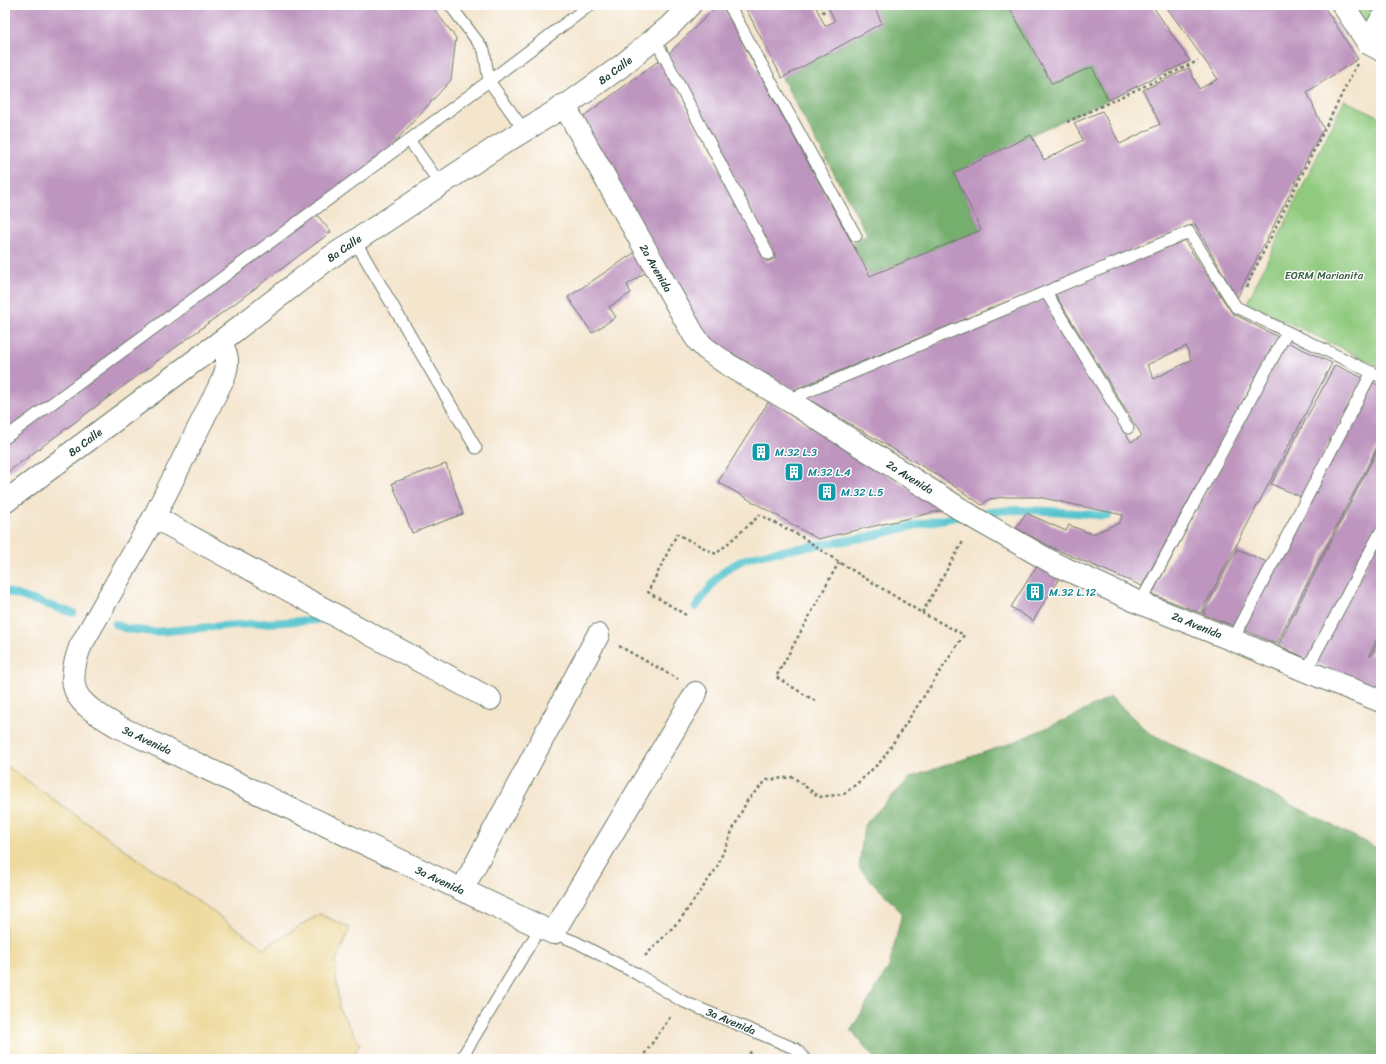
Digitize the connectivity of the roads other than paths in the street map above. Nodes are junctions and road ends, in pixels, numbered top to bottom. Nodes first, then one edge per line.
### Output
1 (450, 5) edge
2 (590, 5) edge
3 (690, 5) edge
4 (729, 5) edge
5 (1343, 5) edge
6 (1381, 20) edge
7 (655, 38) junction
8 (1374, 47) edge
9 (489, 81) junction
10 (564, 105) junction
11 (524, 130) junction
12 (409, 140) junction
13 (440, 185) junction
14 (856, 236) dead end
15 (355, 241) junction
16 (768, 254) dead end
17 (1046, 292) junction
18 (1287, 332) junction
19 (220, 342) junction
20 (1377, 374) edge
21 (788, 400) junction
22 (1128, 428) dead end
23 (5, 438) edge
24 (476, 448) dead end
25 (5, 502) edge
26 (154, 517) junction
27 (1381, 531) edge
28 (1140, 603) junction
29 (598, 635) road end
30 (1233, 640) junction
31 (1306, 671) junction
32 (696, 693) road end
33 (490, 699) dead end
34 (1381, 701) edge
35 (462, 890) junction
36 (547, 931) junction
37 (460, 1059) edge
38 (805, 1059) edge

1 - 9 lane
2 - 9 lane
3 - 7 street, 8a Calle
4 - 14 lane
5 - 8 street
6 - 8 street
7 - 10 street, 8a Calle
7 - 16 lane
9 - 11 lane
9 - 12 lane
10 - 11 street, 8a Calle
10 - 21 street, 2a Avenida
11 - 13 street, 8a Calle
12 - 13 lane
12 - 23 lane
13 - 15 street, 8a Calle
15 - 19 street, 8a Calle
15 - 24 lane
17 - 18 lane
17 - 21 lane
17 - 22 lane
18 - 20 lane
18 - 28 lane
19 - 25 street, 8a Calle
19 - 26 street
20 - 30 lane
21 - 28 street, 2a Avenida
26 - 33 street
26 - 35 street, 3a Avenida
27 - 31 lane
28 - 30 street, 2a Avenida
29 - 35 street
30 - 31 street, 2a Avenida
31 - 34 street, 2a Avenida
32 - 36 street
35 - 36 street, 3a Avenida
36 - 37 lane
36 - 38 lane, 3a Avenida

